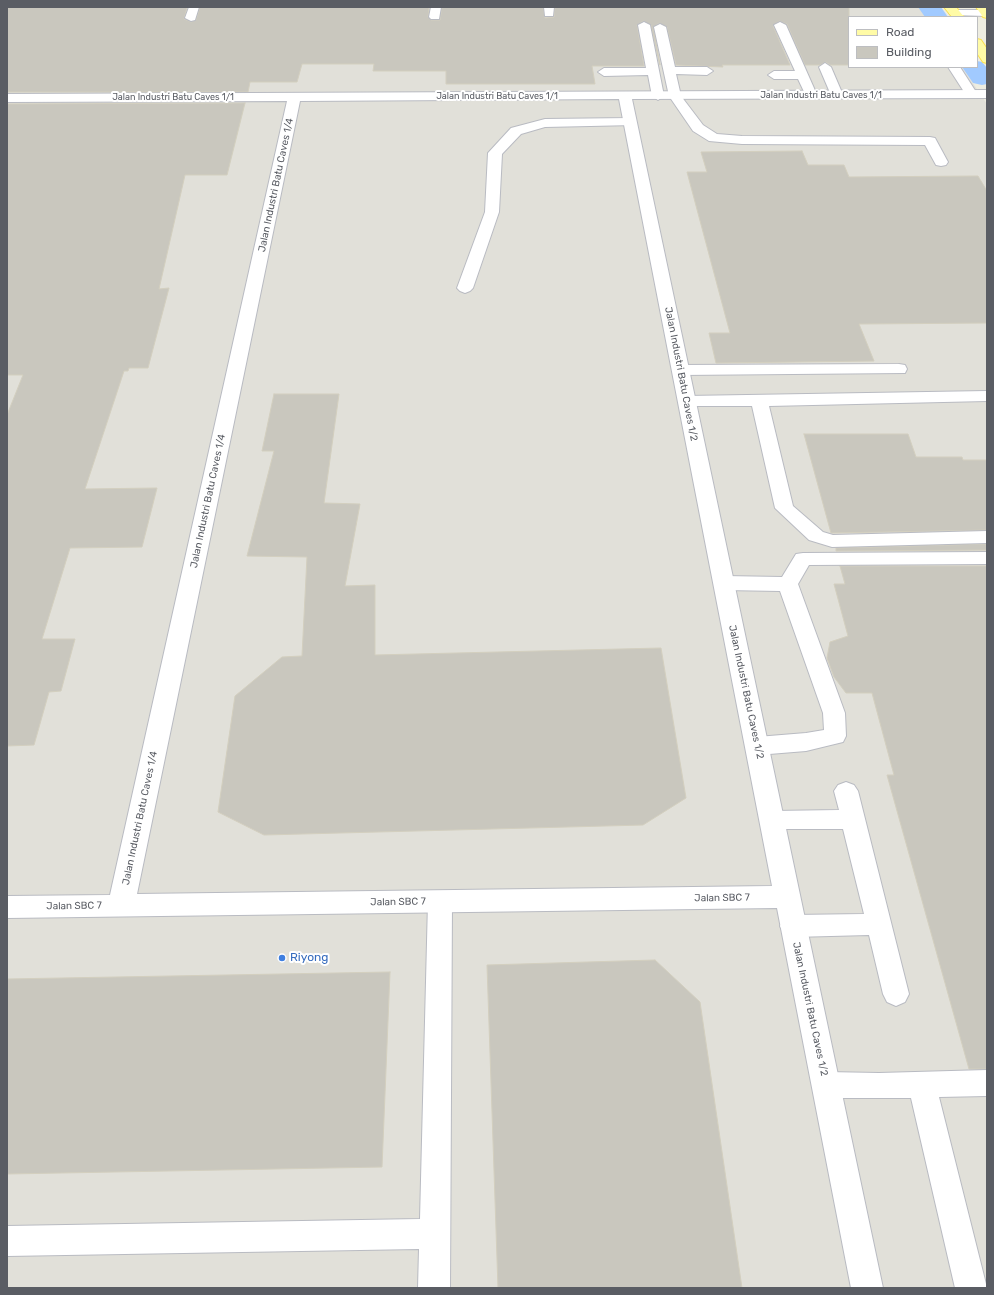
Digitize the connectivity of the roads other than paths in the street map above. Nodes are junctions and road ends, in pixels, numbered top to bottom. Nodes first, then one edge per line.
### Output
1 (954, 12) edge
2 (985, 12) edge
3 (644, 25) dead end
4 (780, 25) dead end
5 (660, 27) dead end
6 (978, 45) edge
7 (987, 59) edge
8 (825, 67) dead end
9 (955, 68) edge
10 (669, 70) junction
11 (653, 71) junction
12 (707, 71) dead end
13 (604, 72) dead end
14 (774, 75) dead end
15 (802, 75) junction
16 (987, 94) edge
17 (811, 95) junction
18 (837, 95) junction
19 (972, 95) junction
20 (625, 96) junction
21 (658, 96) junction
22 (674, 96) junction
23 (294, 97) junction
24 (7, 98) edge
25 (630, 122) junction
26 (941, 162) dead end
27 (464, 288) dead end
28 (899, 369) dead end
29 (681, 370) junction
30 (987, 396) edge
31 (687, 401) junction
32 (759, 401) junction
33 (987, 537) edge
34 (987, 558) edge
35 (724, 583) junction
36 (788, 584) junction
37 (757, 746) junction
38 (846, 792) dead end
39 (853, 819) junction
40 (773, 820) junction
41 (788, 897) junction
42 (440, 902) junction
43 (121, 906) junction
44 (7, 907) edge
45 (880, 924) junction
46 (793, 926) junction
47 (896, 994) dead end
48 (987, 1083) edge
49 (922, 1084) junction
50 (826, 1085) junction
51 (435, 1234) junction
52 (7, 1241) edge
53 (434, 1288) edge
54 (867, 1288) edge
55 (971, 1288) edge

1 - 2 street
3 - 11 lane
4 - 15 lane
5 - 10 lane
6 - 7 main road
8 - 18 lane
9 - 19 lane
10 - 12 lane
10 - 22 lane
11 - 13 lane
11 - 21 lane
14 - 15 lane
15 - 17 lane
16 - 19 street, Jalan Industri Batu Caves 1/1
17 - 18 street, Jalan Industri Batu Caves 1/1
17 - 22 street, Jalan Industri Batu Caves 1/1
18 - 19 street, Jalan Industri Batu Caves 1/1
20 - 21 street, Jalan Industri Batu Caves 1/1
20 - 23 street, Jalan Industri Batu Caves 1/1
20 - 25 street, Jalan Industri Batu Caves 1/2
21 - 22 street, Jalan Industri Batu Caves 1/1
22 - 26 lane
23 - 24 street, Jalan Industri Batu Caves 1/1
23 - 43 street, Jalan Industri Batu Caves 1/4
25 - 27 lane
25 - 29 street, Jalan Industri Batu Caves 1/2
28 - 29 lane
29 - 31 street, Jalan Industri Batu Caves 1/2
30 - 32 lane
31 - 32 lane
31 - 35 street, Jalan Industri Batu Caves 1/2
32 - 33 lane
34 - 36 lane
35 - 36 lane
35 - 37 street, Jalan Industri Batu Caves 1/2
36 - 37 lane
37 - 40 street, Jalan Industri Batu Caves 1/2
38 - 39 lane
39 - 40 lane
39 - 45 lane
40 - 41 street, Jalan Industri Batu Caves 1/2
41 - 42 street, Jalan SBC 7
41 - 46 street, Jalan Industri Batu Caves 1/2
42 - 43 street, Jalan SBC 7
42 - 51 lane
43 - 44 street, Jalan SBC 7
45 - 46 lane
45 - 47 lane
46 - 50 street, Jalan Industri Batu Caves 1/2
48 - 49 lane
49 - 50 lane
49 - 55 lane
50 - 54 street, Jalan Industri Batu Caves 1/2
51 - 52 lane
51 - 53 lane

